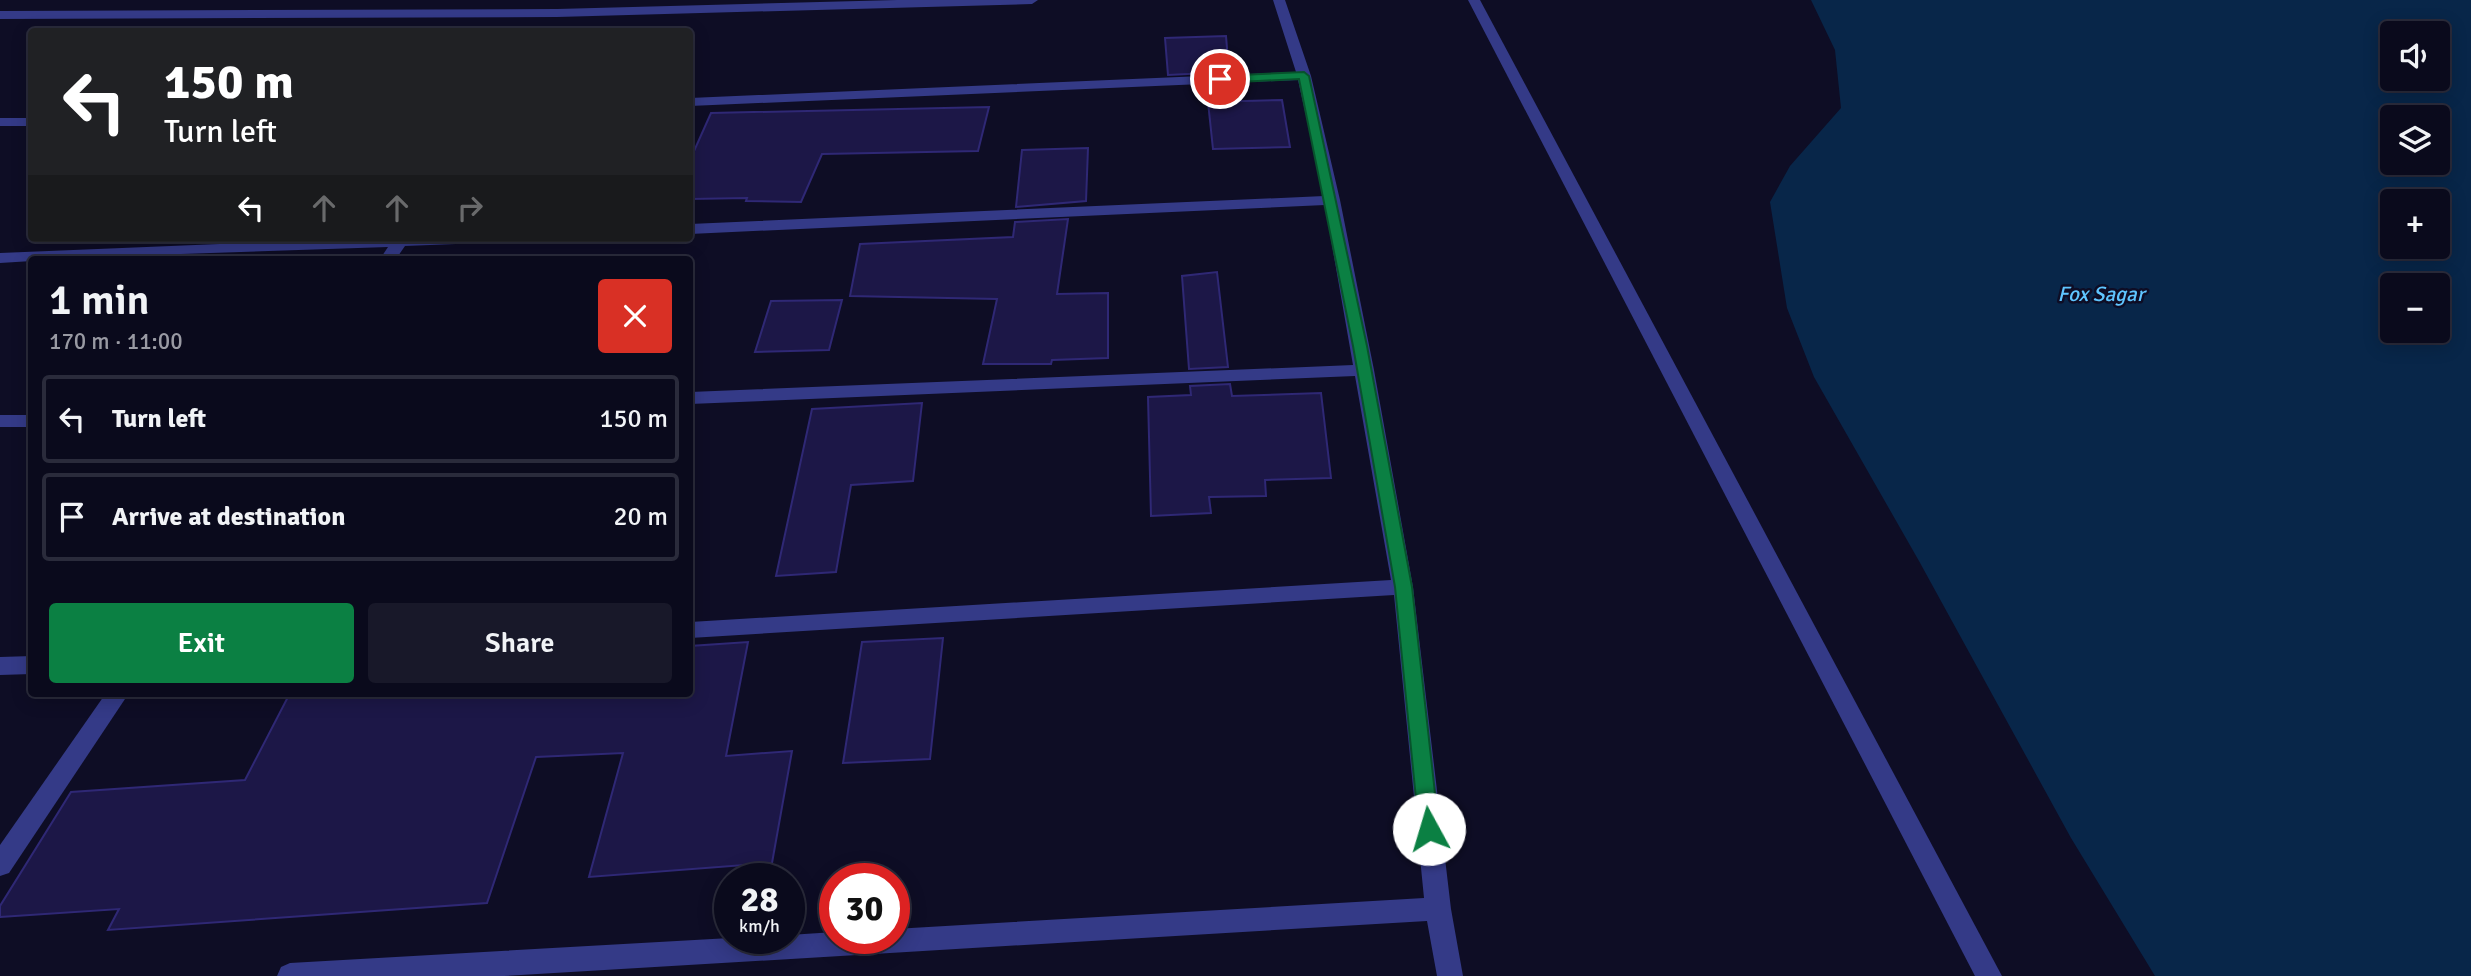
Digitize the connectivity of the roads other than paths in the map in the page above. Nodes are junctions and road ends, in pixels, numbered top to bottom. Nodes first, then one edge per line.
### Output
1 (566, 0) edge
2 (1032, 0) edge
3 (1279, 0) edge
4 (1474, 0) edge
5 (557, 13) junction
6 (0, 15) edge
7 (547, 28) edge
8 (1304, 76) junction
9 (693, 102) edge
10 (0, 121) edge
11 (28, 122) edge
12 (1332, 200) junction
13 (693, 229) edge
14 (356, 242) edge
15 (44, 256) edge
16 (28, 257) edge
17 (0, 258) edge
18 (1365, 370) junction
19 (693, 398) edge
20 (0, 421) edge
21 (28, 421) edge
22 (1403, 587) junction
23 (693, 630) edge
24 (0, 666) edge
25 (28, 666) edge
26 (115, 697) edge
27 (0, 865) edge
28 (1438, 909) junction
29 (290, 976) edge
30 (1450, 976) edge
31 (1989, 976) edge

1 - 5 street
2 - 5 street
3 - 8 street
4 - 31 street
5 - 6 street
5 - 7 street
8 - 9 street
8 - 12 street
10 - 11 street
12 - 13 street
12 - 18 street
14 - 15 street
16 - 17 street
18 - 19 street
18 - 22 street
20 - 21 street
22 - 23 street
22 - 28 street
24 - 25 street
26 - 27 street
28 - 29 street
28 - 30 street

